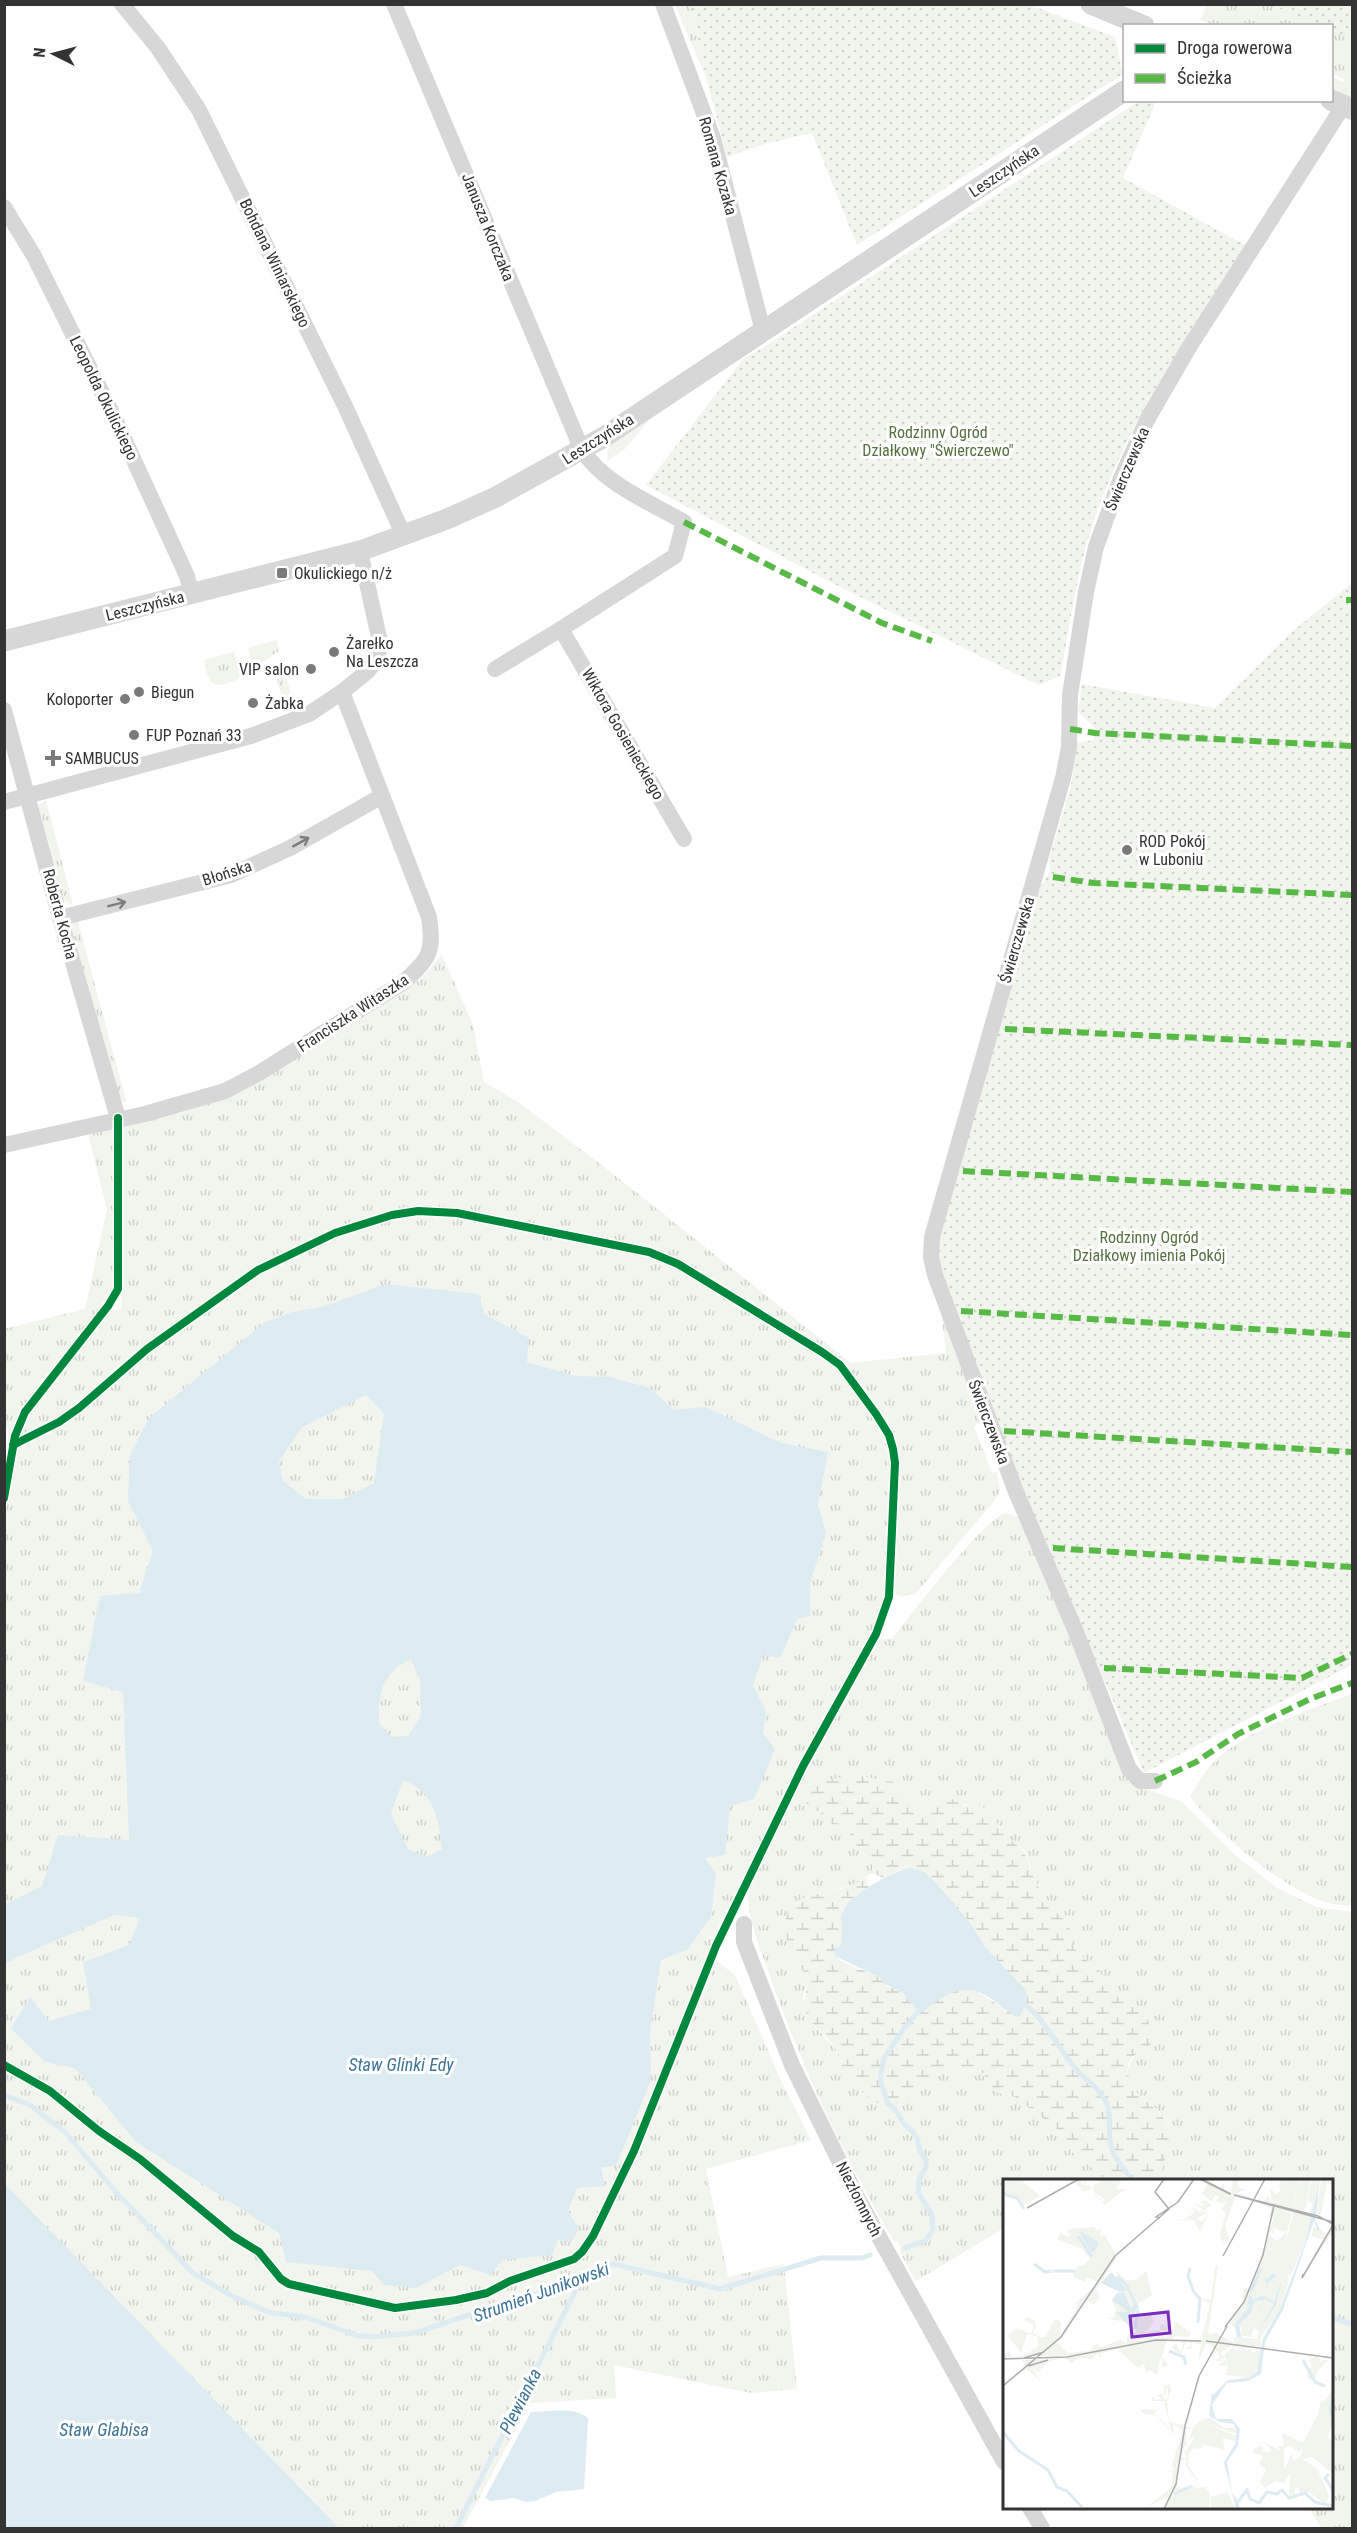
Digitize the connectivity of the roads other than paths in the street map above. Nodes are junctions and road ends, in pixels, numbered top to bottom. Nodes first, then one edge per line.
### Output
1 (122, 4) edge
2 (394, 4) edge
3 (663, 4) edge
4 (1091, 4) edge
5 (1139, 24) edge
6 (1123, 91) edge
7 (1345, 106) edge
8 (4, 207) edge
9 (763, 331) junction
10 (582, 450) junction
11 (404, 536) junction
12 (360, 551) junction
13 (192, 595) junction
14 (561, 630) junction
15 (4, 641) edge
16 (495, 669) dead end
17 (342, 692) junction
18 (4, 710) edge
19 (28, 796) junction
20 (382, 796) junction
21 (4, 802) edge
22 (684, 839) dead end
23 (60, 918) junction
24 (118, 1118) junction
25 (4, 1145) edge
26 (1155, 1780) dead end
27 (744, 1924) dead end
28 (1003, 2458) edge
29 (1031, 2509) edge
30 (1042, 2529) edge

1 - 11 street, Bohdana Winiarskiego
2 - 10 street, Janusza Korczaka
3 - 9 street, Romana Kozaka
4 - 5 street
6 - 9 street, Leszczyńska
7 - 26 street, Świerczewska
8 - 13 street, Leopolda Okulickiego
9 - 10 street, Leszczyńska
10 - 11 street, Leszczyńska
10 - 14 street
11 - 12 street, Leszczyńska
12 - 13 street, Leszczyńska
12 - 17 street
13 - 15 street, Leszczyńska
14 - 16 street
14 - 22 street, Wiktora Gosienieckiego
17 - 19 street
17 - 20 street, Franciszka Witaszka
18 - 19 street, Roberta Kocha
19 - 21 street
19 - 23 street, Roberta Kocha
23 -> 20 street, Błońska
20 - 24 street, Franciszka Witaszka
23 - 24 street, Roberta Kocha
24 - 25 street, Franciszka Witaszka
27 - 28 street, Niezłomnych
29 - 30 street

